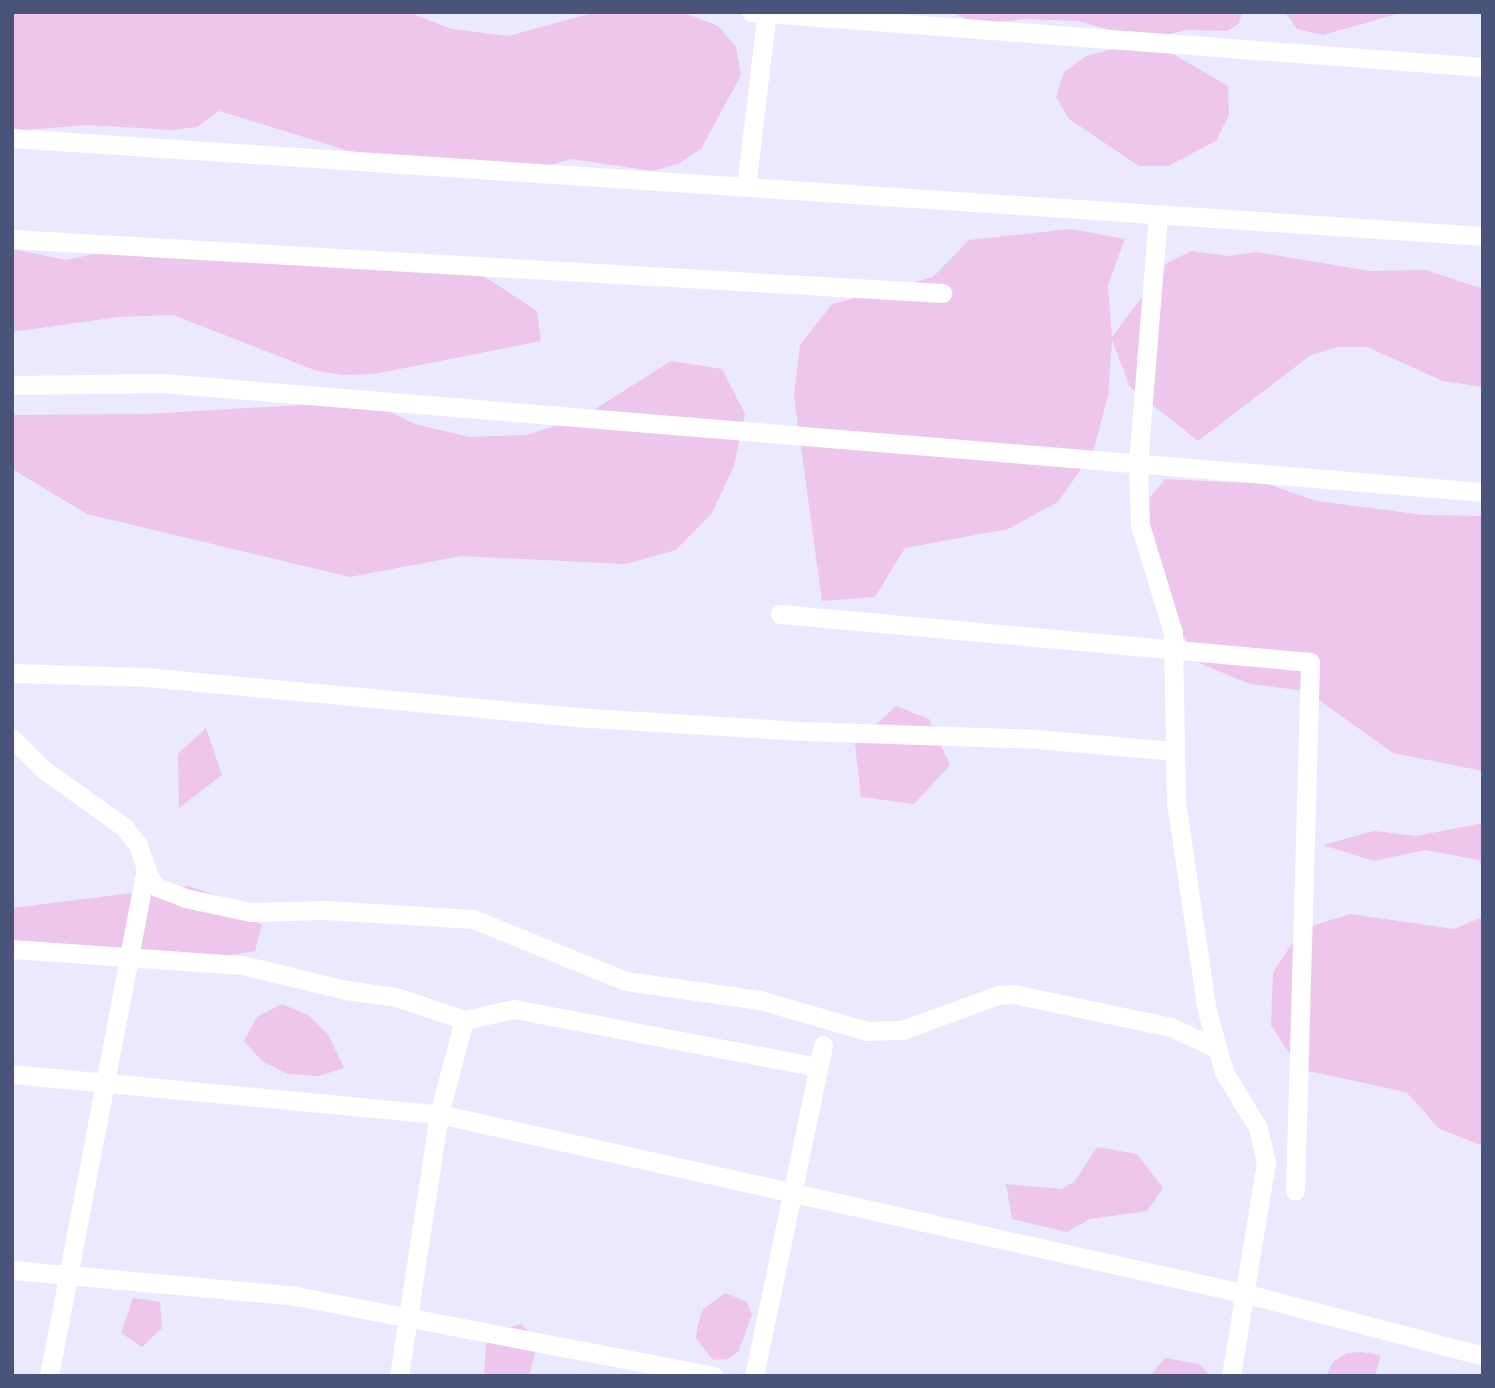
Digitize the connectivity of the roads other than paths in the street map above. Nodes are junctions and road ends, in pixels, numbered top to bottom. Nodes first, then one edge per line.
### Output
1 (761, 13) edge
2 (1483, 67) edge
3 (12, 138) edge
4 (747, 187) junction
5 (1158, 215) junction
6 (1483, 236) edge
7 (12, 239) edge
8 (942, 293) dead end
9 (12, 385) edge
10 (1138, 464) junction
11 (1483, 492) edge
12 (780, 614) dead end
13 (1174, 652) junction
14 (12, 673) edge
15 (12, 738) edge
16 (1175, 751) junction
17 (146, 868) junction
18 (12, 949) edge
19 (128, 957) junction
20 (464, 1020) junction
21 (823, 1045) dead end
22 (1216, 1048) junction
23 (819, 1067) junction
24 (12, 1074) edge
25 (105, 1082) junction
26 (439, 1114) junction
27 (790, 1191) junction
28 (1295, 1191) dead end
29 (12, 1270) edge
30 (70, 1275) junction
31 (1247, 1294) junction
32 (407, 1317) junction
33 (1483, 1356) edge
34 (49, 1376) edge
35 (399, 1376) edge
36 (713, 1376) edge
37 (754, 1376) edge
38 (1231, 1376) edge

1 - 2 street
1 - 4 street
3 - 4 street
4 - 5 street
5 - 6 street
5 - 10 street
7 - 8 street
9 - 10 street
10 - 11 street
10 - 13 street
12 - 13 street
13 - 16 street
13 - 28 street
14 - 16 street
15 - 17 street
16 - 22 street
17 - 19 street
17 - 22 street
18 - 19 street
19 - 20 street
19 - 25 street
20 - 23 street
20 - 26 street
21 - 23 street
22 - 31 street
23 - 27 street
24 - 25 street
25 - 26 street
25 - 30 street
26 - 27 street
26 - 32 street
27 - 31 street
27 - 37 street
29 - 30 street
30 - 32 street
30 - 34 street
31 - 33 street
31 - 38 street
32 - 35 street
32 - 36 street

